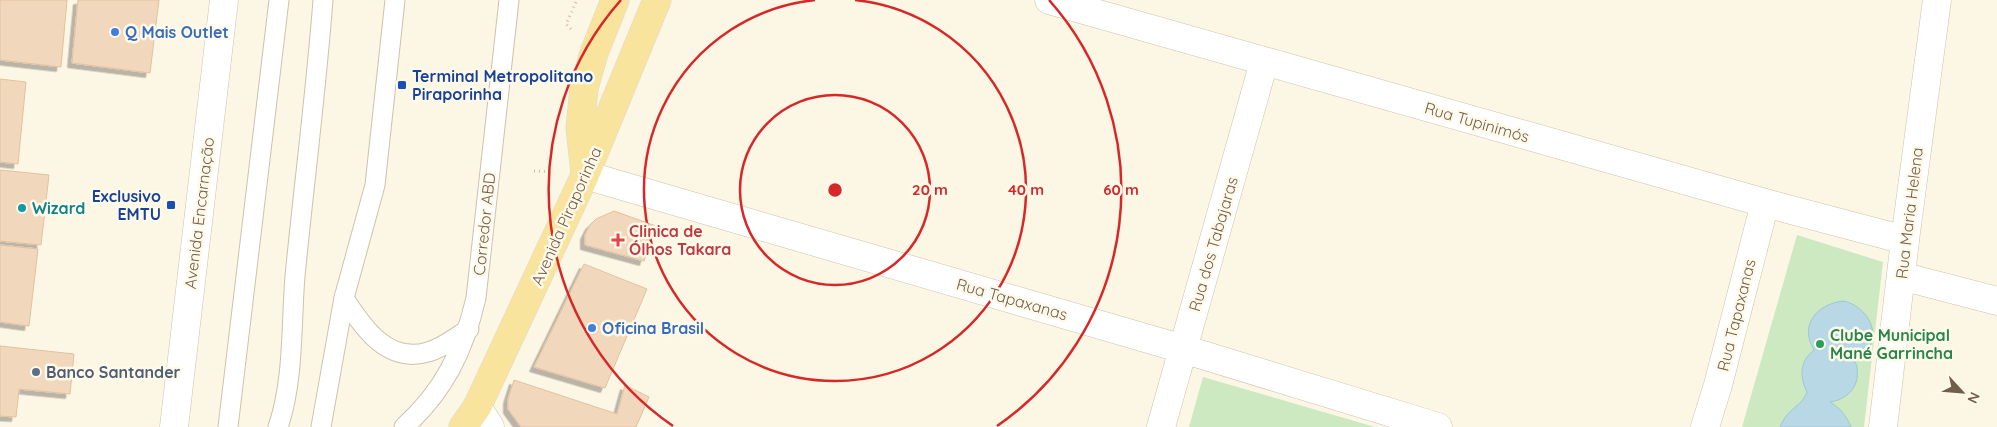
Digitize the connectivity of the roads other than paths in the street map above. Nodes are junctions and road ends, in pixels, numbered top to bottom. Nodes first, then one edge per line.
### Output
1 (224, 0) edge
2 (279, 0) edge
3 (322, 0) edge
4 (395, 0) edge
5 (509, 0) edge
6 (615, 0) edge
7 (657, 0) edge
8 (1049, 0) edge
9 (1937, 0) edge
10 (1264, 62) junction
11 (585, 175) junction
12 (1764, 203) junction
13 (1906, 240) junction
14 (1901, 276) junction
15 (344, 298) junction
16 (1997, 301) edge
17 (469, 329) junction
18 (1184, 349) junction
19 (477, 420) edge
20 (174, 427) edge
21 (228, 427) edge
22 (278, 427) edge
23 (321, 427) edge
24 (404, 427) edge
25 (1161, 427) edge
26 (1438, 427) edge
27 (1705, 427) edge
28 (1883, 427) edge

1 - 20 street, Avenida Encarnação
2 - 21 lane
3 - 22 lane
4 - 15 lane
5 - 17 lane, Corredor ABD
6 - 11 main road
7 - 11 main road, Avenida Piraporinha
8 - 10 street, Rua Tupinimós
9 - 13 street, Rua Maria Helena
10 - 12 street, Rua Tupinimós
10 - 18 street, Rua dos Tabajaras
11 - 18 street, Rua Tapaxanas
11 - 19 main road, Avenida Piraporinha
12 - 13 street, Rua Tupinimós
12 - 27 street, Rua Tapaxanas
13 - 14 street, Rua Maria Helena
14 - 16 street
14 - 28 street, Rua Maria Helena
15 - 17 lane
15 - 23 lane
17 - 24 lane, Corredor ABD
18 - 25 street, Rua dos Tabajaras
18 - 26 street, Rua Tapaxanas

